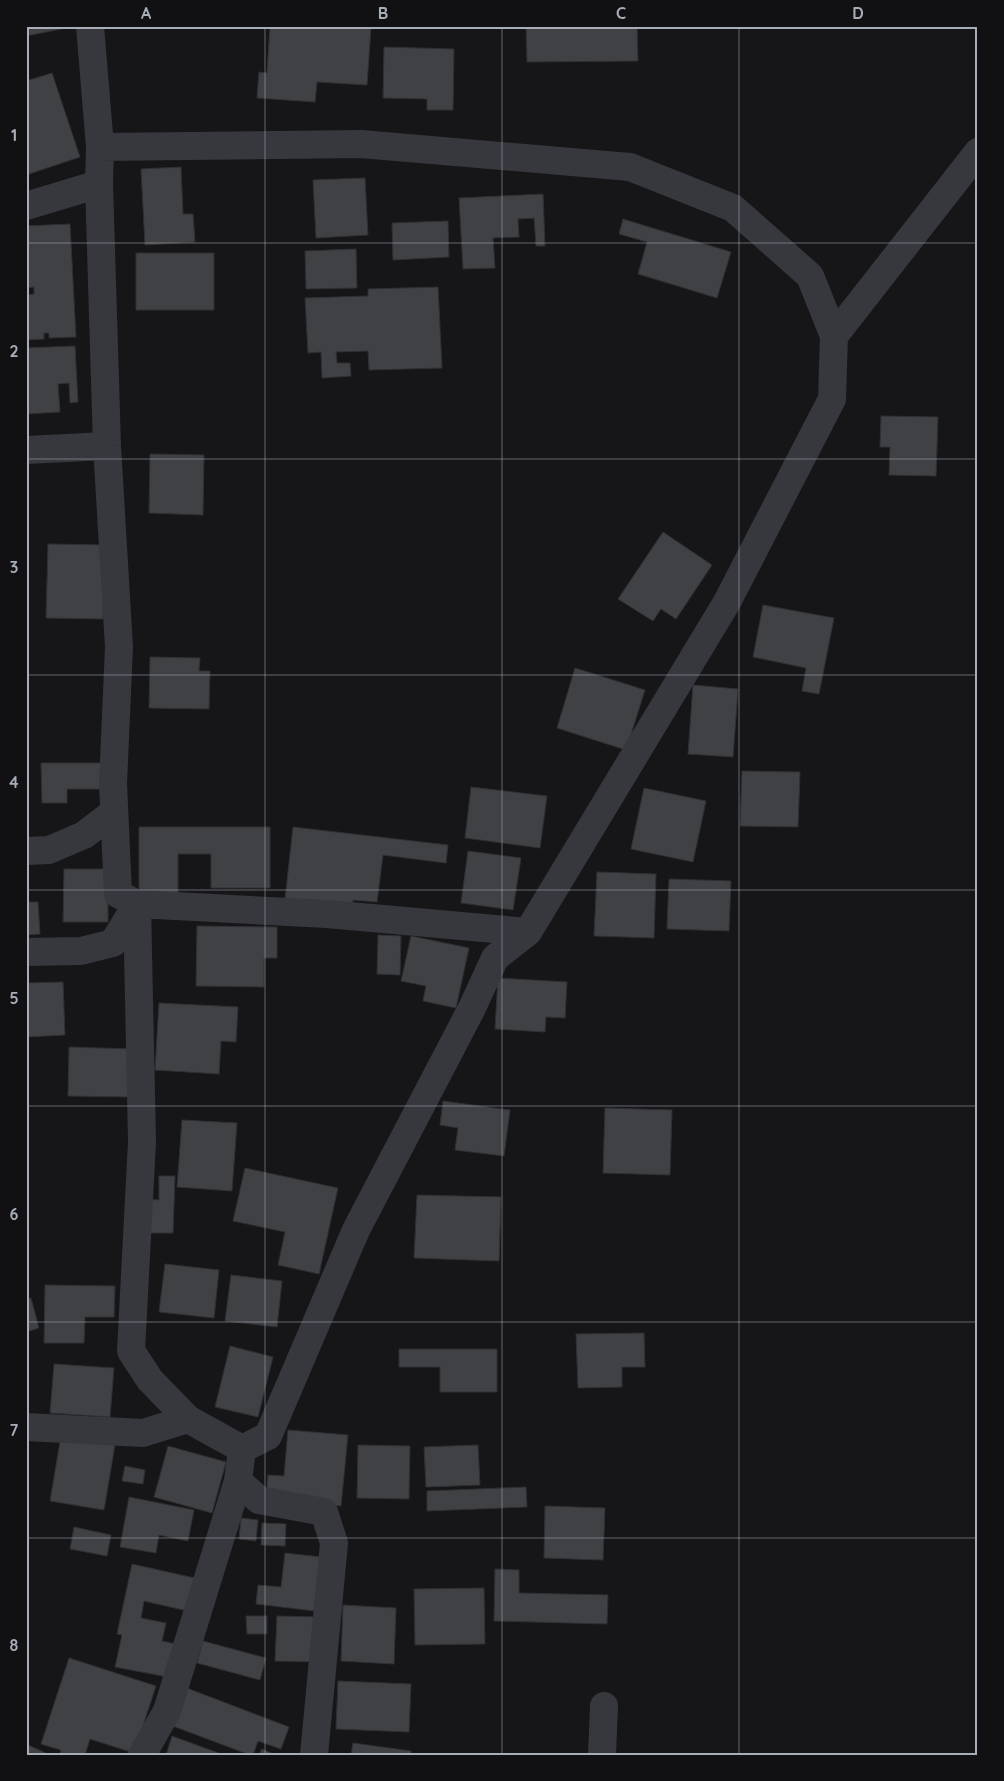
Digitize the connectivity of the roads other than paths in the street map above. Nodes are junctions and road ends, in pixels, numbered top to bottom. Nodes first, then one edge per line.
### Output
1 (90, 26) edge
2 (100, 147) junction
3 (978, 152) edge
4 (100, 184) junction
5 (26, 206) edge
6 (834, 336) junction
7 (107, 446) junction
8 (26, 450) edge
9 (113, 813) junction
10 (26, 851) edge
11 (137, 904) junction
12 (528, 932) junction
13 (26, 952) edge
14 (188, 1419) junction
15 (26, 1427) edge
16 (242, 1449) junction
17 (238, 1481) junction
18 (604, 1706) dead end
19 (142, 1755) edge
20 (314, 1755) edge
21 (602, 1755) edge

1 - 2 street
2 - 4 street
2 - 6 street
3 - 6 street
4 - 5 street
4 - 7 street
6 - 12 street
7 - 8 street
7 - 9 street
9 - 10 street
9 - 11 street
11 - 12 street
11 - 13 street
11 - 14 street
12 - 16 street
14 - 15 street
14 - 16 street
16 - 17 street
17 - 19 street
17 - 20 street
18 - 21 street

